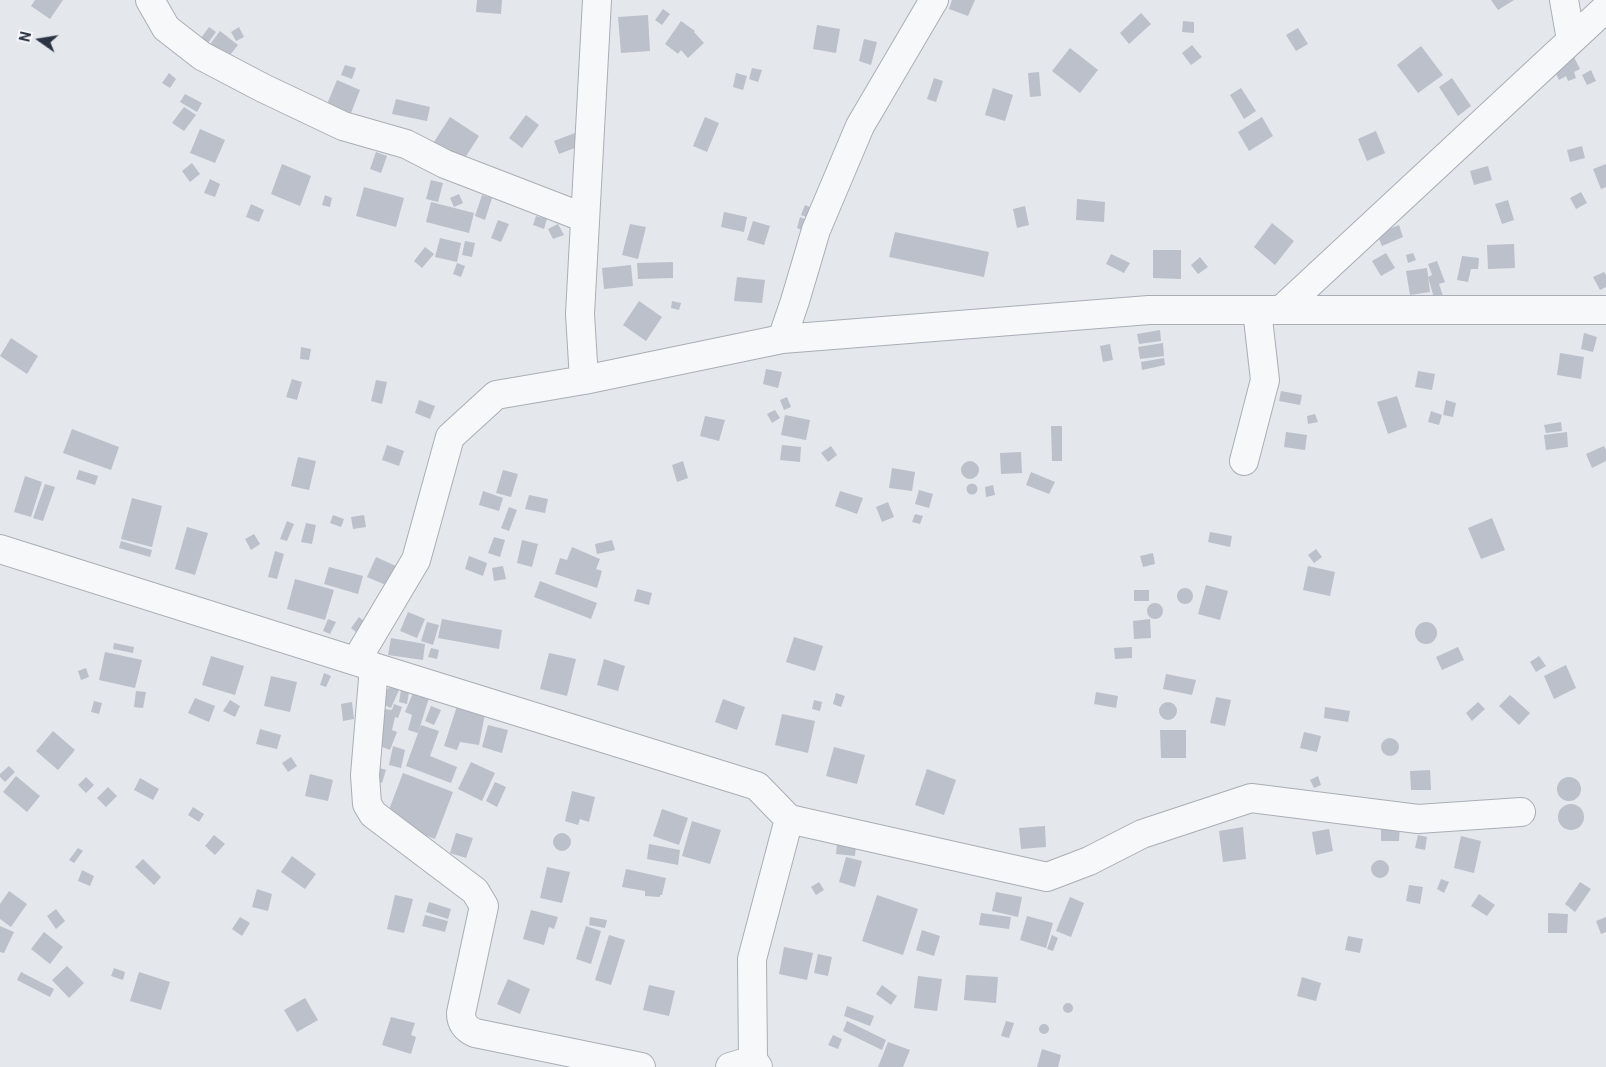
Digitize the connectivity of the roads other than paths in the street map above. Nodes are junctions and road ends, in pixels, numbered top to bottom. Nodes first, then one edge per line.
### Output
1 (150, 0) edge
2 (597, 0) edge
3 (934, 0) edge
4 (1564, 0) edge
5 (1606, 8) edge
6 (1571, 40) junction
7 (585, 218) junction
8 (1269, 310) junction
9 (1606, 310) edge
10 (782, 338) junction
11 (584, 380) junction
12 (1244, 461) dead end
13 (0, 549) edge
14 (365, 664) junction
15 (1521, 812) dead end
16 (789, 819) junction
17 (747, 1065) edge
18 (641, 1067) edge

1 - 7 street
2 - 7 street
3 - 10 street
4 - 6 street
5 - 6 street
6 - 8 street
7 - 11 street
8 - 9 street
8 - 10 street
8 - 12 street
10 - 11 street
11 - 14 street
13 - 14 street
14 - 16 street
14 - 18 street
15 - 16 street
16 - 17 street

